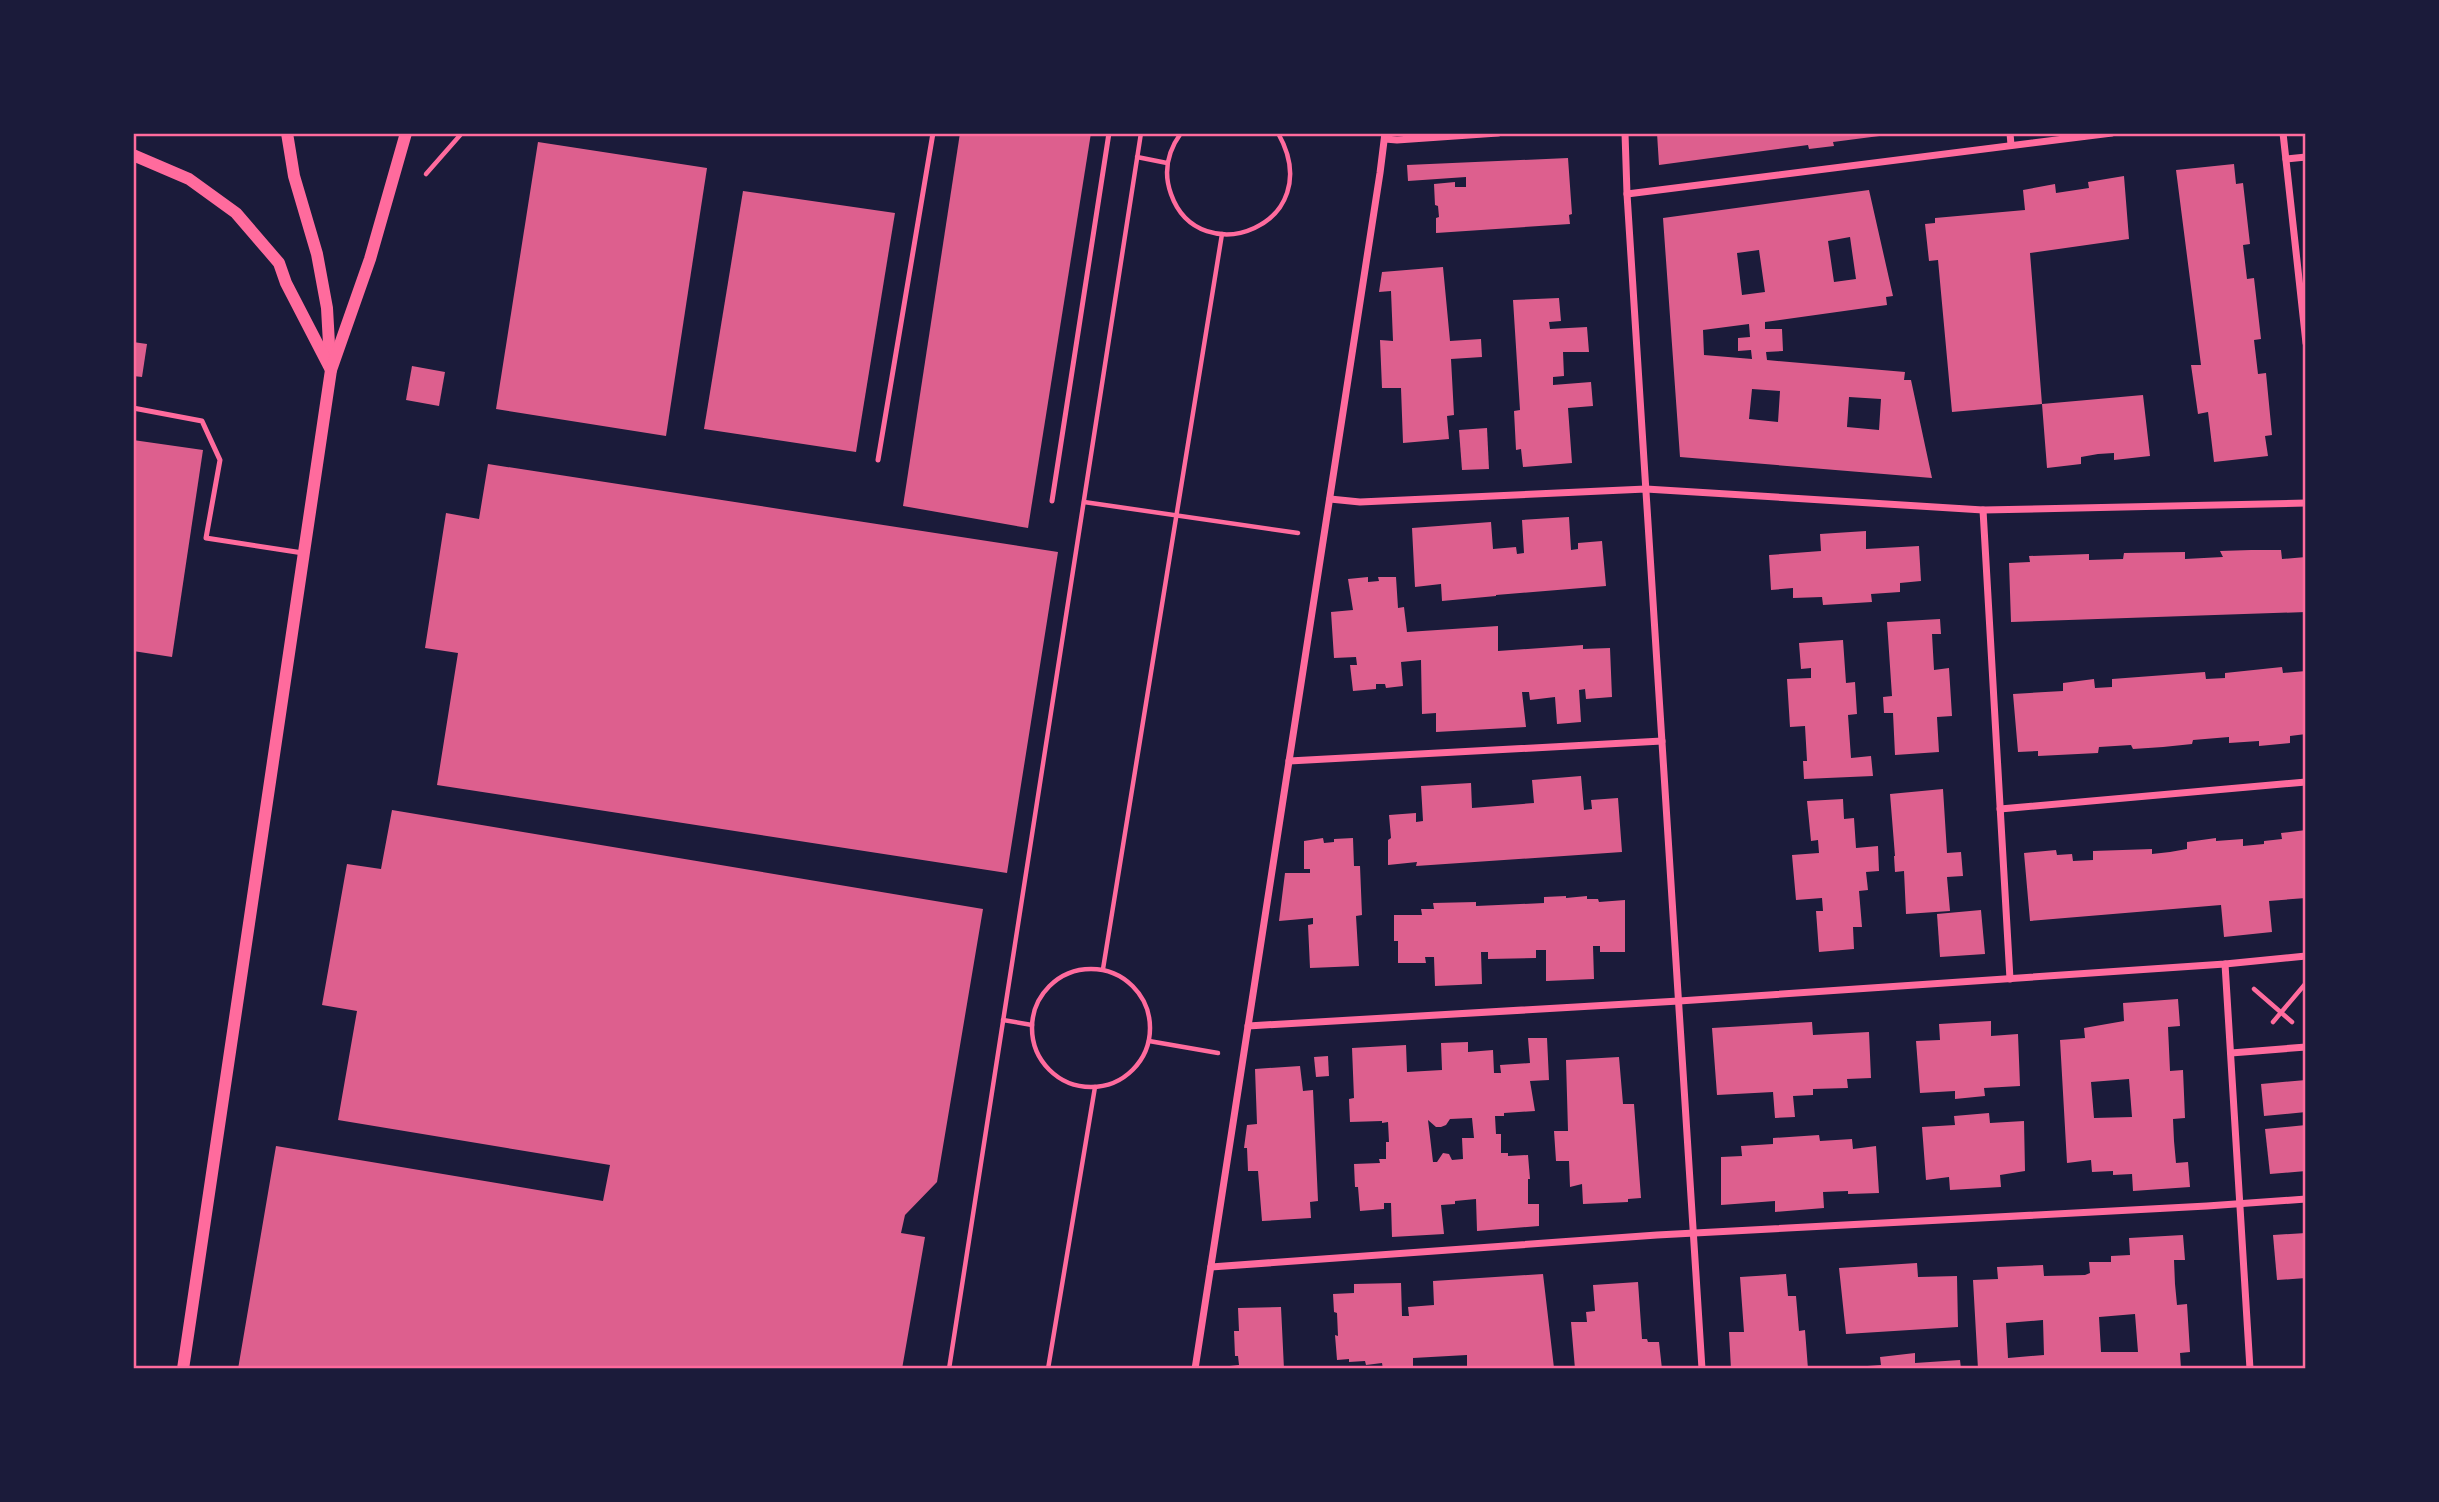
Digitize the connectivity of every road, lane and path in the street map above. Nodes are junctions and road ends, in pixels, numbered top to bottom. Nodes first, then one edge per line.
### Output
1 (287, 133) edge
2 (406, 133) edge
3 (933, 133) edge
4 (1109, 133) edge
5 (1141, 133) edge
6 (1181, 133) edge
7 (1278, 133) edge
8 (1498, 133) edge
9 (1625, 133) edge
10 (2010, 133) edge
11 (2112, 133) edge
12 (2283, 133) edge
13 (1385, 136) edge
14 (2011, 145) junction
15 (133, 155) edge
16 (1137, 157) junction
17 (2306, 157) edge
18 (2286, 159) junction
19 (1167, 163) junction
20 (1627, 194) junction
21 (1222, 234) junction
22 (2306, 343) edge
23 (331, 370) junction
24 (133, 408) edge
25 (878, 460) dead end
26 (1646, 489) junction
27 (1330, 499) junction
28 (1052, 500) dead end
29 (1084, 502) junction
30 (2306, 503) edge
31 (1983, 510) junction
32 (1176, 515) junction
33 (1323, 538) junction
34 (304, 553) junction
35 (1662, 741) junction
36 (1289, 761) junction
37 (2306, 782) edge
38 (2000, 808) junction
39 (2306, 956) edge
40 (2225, 964) junction
41 (1102, 969) junction
42 (2010, 979) junction
43 (1679, 1001) junction
44 (1003, 1020) junction
45 (1032, 1025) junction
46 (1248, 1026) junction
47 (2298, 1027) dead end
48 (1149, 1041) junction
49 (2306, 1047) edge
50 (2231, 1053) junction
51 (1243, 1058) junction
52 (1095, 1087) junction
53 (2306, 1199) edge
54 (2242, 1204) junction
55 (1693, 1233) junction
56 (1211, 1267) junction
57 (183, 1369) edge
58 (949, 1369) edge
59 (1048, 1369) edge
60 (1195, 1369) edge
61 (1702, 1369) edge
62 (2250, 1369) edge

1 - 23 street
2 - 23 street
3 - 25 lane
4 - 28 lane
5 - 16 path
6 - 19 path
7 - 21 path
8 - 13 street
9 - 20 street
10 - 14 street
11 - 14 street
12 - 18 street
13 - 27 street
14 - 20 street
15 - 23 street
16 - 19 path
16 - 29 path
17 - 18 street
18 - 22 street
19 - 21 path
20 - 26 street
21 - 32 path
23 - 34 street
24 - 34 lane
26 - 27 street
26 - 31 street
26 - 35 street
27 - 33 street
29 - 32 path
29 - 44 path
30 - 31 street
31 - 38 street
32 - 33 path
32 - 41 path
33 - 36 street
34 - 57 street
35 - 36 street
35 - 43 street
36 - 46 street
37 - 38 street
38 - 42 street
39 - 40 street
40 - 42 street
40 - 47 path
40 - 50 street
41 - 45 path
41 - 48 path
42 - 43 street
43 - 46 street
43 - 55 street
44 - 45 path
44 - 58 path
45 - 52 path
46 - 51 street
48 - 51 path
48 - 52 path
49 - 50 street
50 - 54 street
51 - 56 street
52 - 59 path
53 - 54 street
54 - 55 street
54 - 62 street
55 - 56 street
55 - 61 street
56 - 60 street

